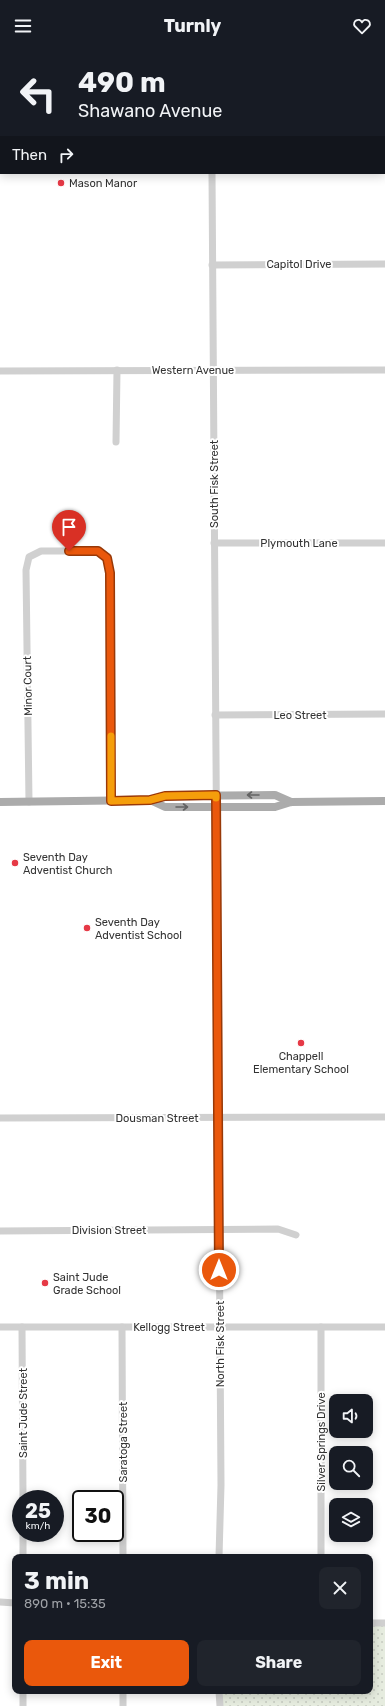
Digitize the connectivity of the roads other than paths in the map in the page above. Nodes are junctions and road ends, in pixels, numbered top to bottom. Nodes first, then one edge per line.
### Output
1 (0, 52) edge
2 (49, 52) edge
3 (284, 52) edge
4 (359, 52) edge
5 (370, 52) edge
6 (376, 52) edge
7 (212, 174) edge
8 (385, 264) edge
9 (212, 265) junction
10 (117, 370) junction
11 (213, 370) junction
12 (385, 370) edge
13 (0, 371) edge
14 (116, 442) dead end
15 (214, 543) junction
16 (385, 543) edge
17 (385, 714) edge
18 (215, 715) junction
19 (216, 795) junction
20 (150, 800) junction
21 (111, 801) junction
22 (385, 801) edge
23 (0, 802) edge
24 (29, 802) junction
25 (291, 802) junction
26 (216, 807) junction
27 (385, 1116) edge
28 (218, 1117) junction
29 (0, 1118) edge
30 (219, 1230) junction
31 (0, 1231) edge
32 (296, 1235) dead end
33 (0, 1327) edge
34 (22, 1327) junction
35 (122, 1327) junction
36 (219, 1327) junction
37 (321, 1327) junction
38 (385, 1327) edge
39 (23, 1490) edge
40 (23, 1542) edge
41 (23, 1554) edge
42 (123, 1554) edge
43 (219, 1554) edge
44 (321, 1554) edge
45 (0, 1602) edge
46 (12, 1603) edge
47 (373, 1623) edge
48 (385, 1623) edge
49 (23, 1694) edge
50 (123, 1694) edge
51 (219, 1694) edge
52 (23, 1706) edge
53 (123, 1706) edge
54 (220, 1706) edge

1 - 2 main road
3 - 4 main road
5 - 6 main road
7 - 9 street, South Fisk Street
8 - 9 street, Capitol Drive
9 - 11 street, South Fisk Street
10 - 11 street, Western Avenue
10 - 13 street, Western Avenue
10 - 14 street
11 - 12 street, Western Avenue
11 - 15 street, South Fisk Street
15 - 16 street, Plymouth Lane
15 - 18 street, South Fisk Street
17 - 18 street, Leo Street
18 - 19 street, South Fisk Street
19 - 20 main road
25 -> 19 main road
19 - 26 street, North Fisk Street
20 - 21 main road
20 -> 26 main road
21 - 24 main road
21 - 24 street, Minor Court
22 - 25 main road
23 - 24 main road
25 - 26 main road
26 - 28 street, North Fisk Street
27 - 28 street, Dousman Street
28 - 29 street, Dousman Street
28 - 30 street, North Fisk Street
30 - 31 street, Division Street
30 - 32 street, Division Street
30 - 36 street, North Fisk Street
33 - 34 street, Kellogg Street
34 - 35 street, Kellogg Street
34 - 39 street, Saint Jude Street
35 - 36 street, Kellogg Street
35 - 42 street, Saratoga Street
36 - 37 street, Kellogg Street
36 - 43 street, North Fisk Street
37 - 38 street, Kellogg Street
37 - 44 street, Silver Springs Drive
40 - 41 street
45 - 46 street
47 - 48 street
49 - 52 street
50 - 53 street
51 - 54 street

